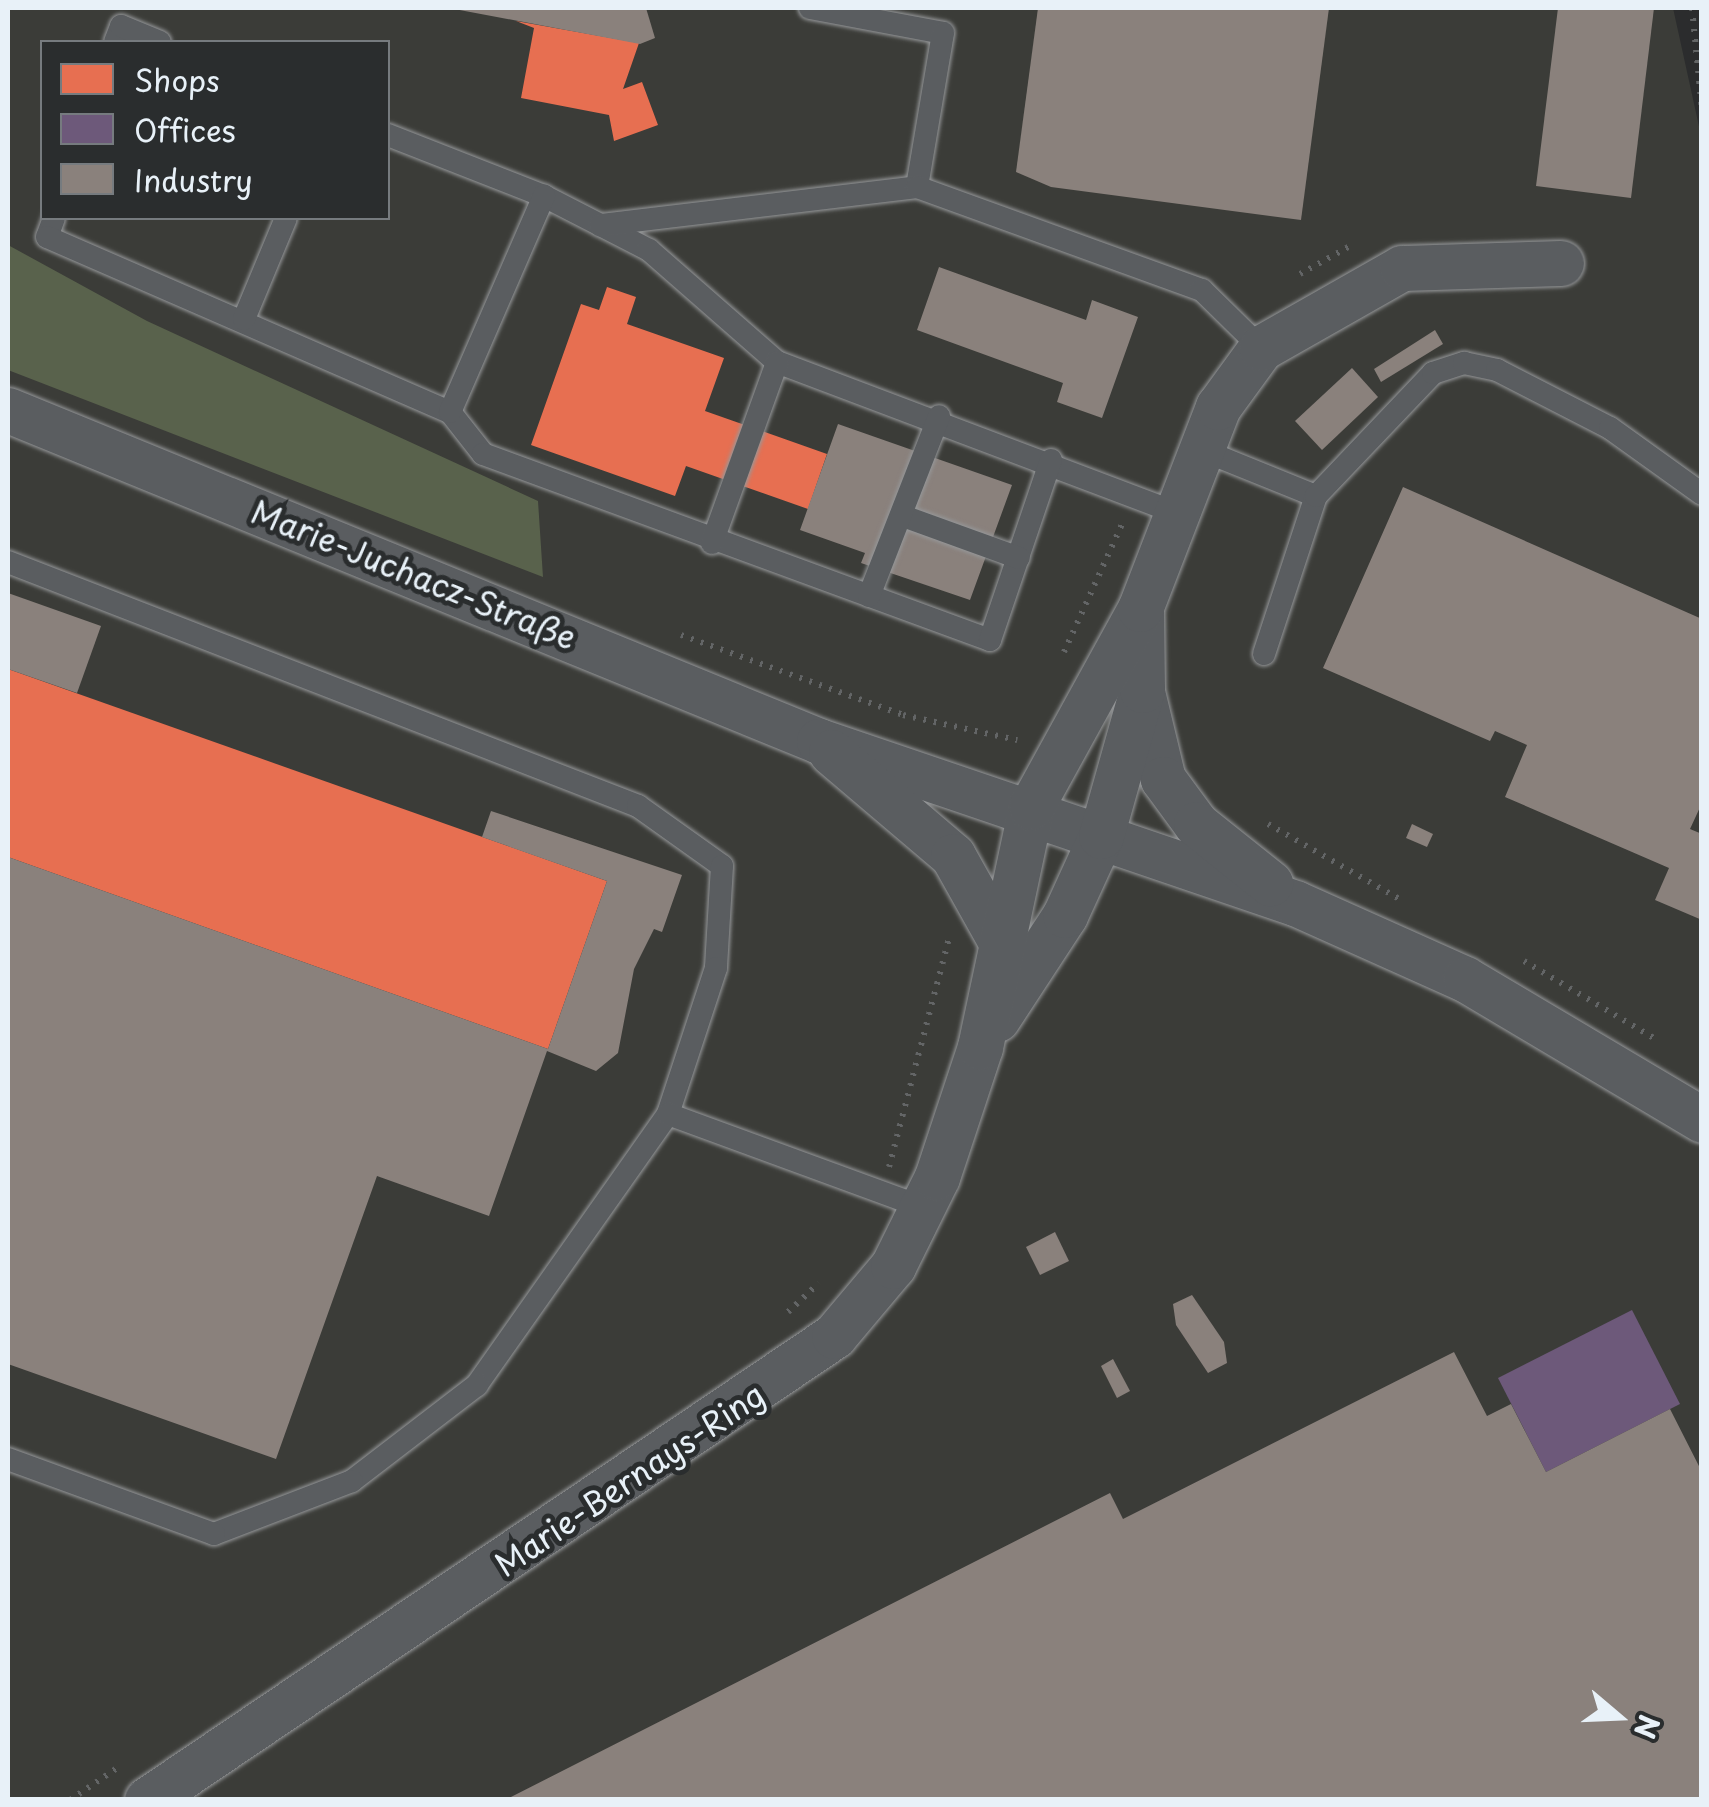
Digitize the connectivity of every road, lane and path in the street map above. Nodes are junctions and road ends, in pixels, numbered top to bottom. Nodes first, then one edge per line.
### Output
1 (810, 8) edge
2 (1692, 8) edge
3 (116, 40) edge
4 (155, 40) edge
5 (1702, 110) edge
6 (390, 135) edge
7 (917, 187) junction
8 (544, 196) junction
9 (53, 220) edge
10 (285, 220) edge
11 (600, 225) junction
12 (1561, 263) dead end
13 (244, 320) junction
14 (1261, 348) junction
15 (777, 362) junction
16 (8, 410) edge
17 (450, 412) junction
18 (939, 416) junction
19 (1202, 450) junction
20 (1052, 460) junction
21 (1702, 494) edge
22 (1316, 496) junction
23 (1176, 513) junction
24 (903, 516) junction
25 (712, 543) junction
26 (1018, 558) junction
27 (8, 562) edge
28 (869, 596) junction
29 (1140, 609) junction
30 (660, 627) dead end
31 (1264, 654) dead end
32 (1142, 690) junction
33 (818, 740) junction
34 (1013, 801) junction
35 (1101, 836) junction
36 (1295, 903) junction
37 (947, 931) dead end
38 (1001, 942) junction
39 (980, 1047) junction
40 (668, 1114) junction
41 (1702, 1120) edge
42 (902, 1199) junction
43 (832, 1272) dead end
44 (780, 1319) dead end
45 (8, 1459) edge
46 (134, 1756) dead end
47 (70, 1800) edge
48 (148, 1800) edge

1 - 7 lane
2 - 5 path
3 - 4 lane
6 - 8 lane
7 - 11 lane
7 - 14 lane
8 - 11 lane
8 - 17 lane
9 - 13 lane
10 - 13 lane
11 - 15 lane
12 - 14 street, Marie-Bernays-Ring
13 - 17 lane
14 - 19 street, Marie-Bernays-Ring
15 - 18 lane
15 - 25 lane
16 - 33 street, Marie-Juchacz-Straße
17 - 25 lane
18 - 20 lane
18 - 24 lane
19 - 22 lane
19 - 23 street, Marie-Bernays-Ring
20 - 23 lane
20 - 26 lane
21 - 22 lane
22 - 31 lane
23 - 29 street, Marie-Bernays-Ring
24 - 26 lane
24 - 28 lane
25 - 28 lane
26 - 28 lane
27 - 40 lane
29 - 32 street, Marie-Bernays-Ring
29 - 34 street, Marie-Bernays-Ring
30 - 34 path
32 - 35 street, Marie-Bernays-Ring
32 - 36 street, Marie-Juchacz-Straße
33 - 34 street, Marie-Juchacz-Straße
33 - 38 street, Marie-Juchacz-Straße
34 - 35 street, Marie-Juchacz-Straße
34 - 38 street, Marie-Bernays-Ring
35 - 36 street, Marie-Juchacz-Straße
35 - 39 street, Marie-Bernays-Ring
36 - 41 street, Marie-Juchacz-Straße
37 - 42 path
38 - 39 street, Marie-Bernays-Ring
39 - 42 street, Marie-Bernays-Ring
40 - 42 lane
40 - 45 lane
42 - 48 street, Marie-Bernays-Ring
43 - 44 path
46 - 47 path

